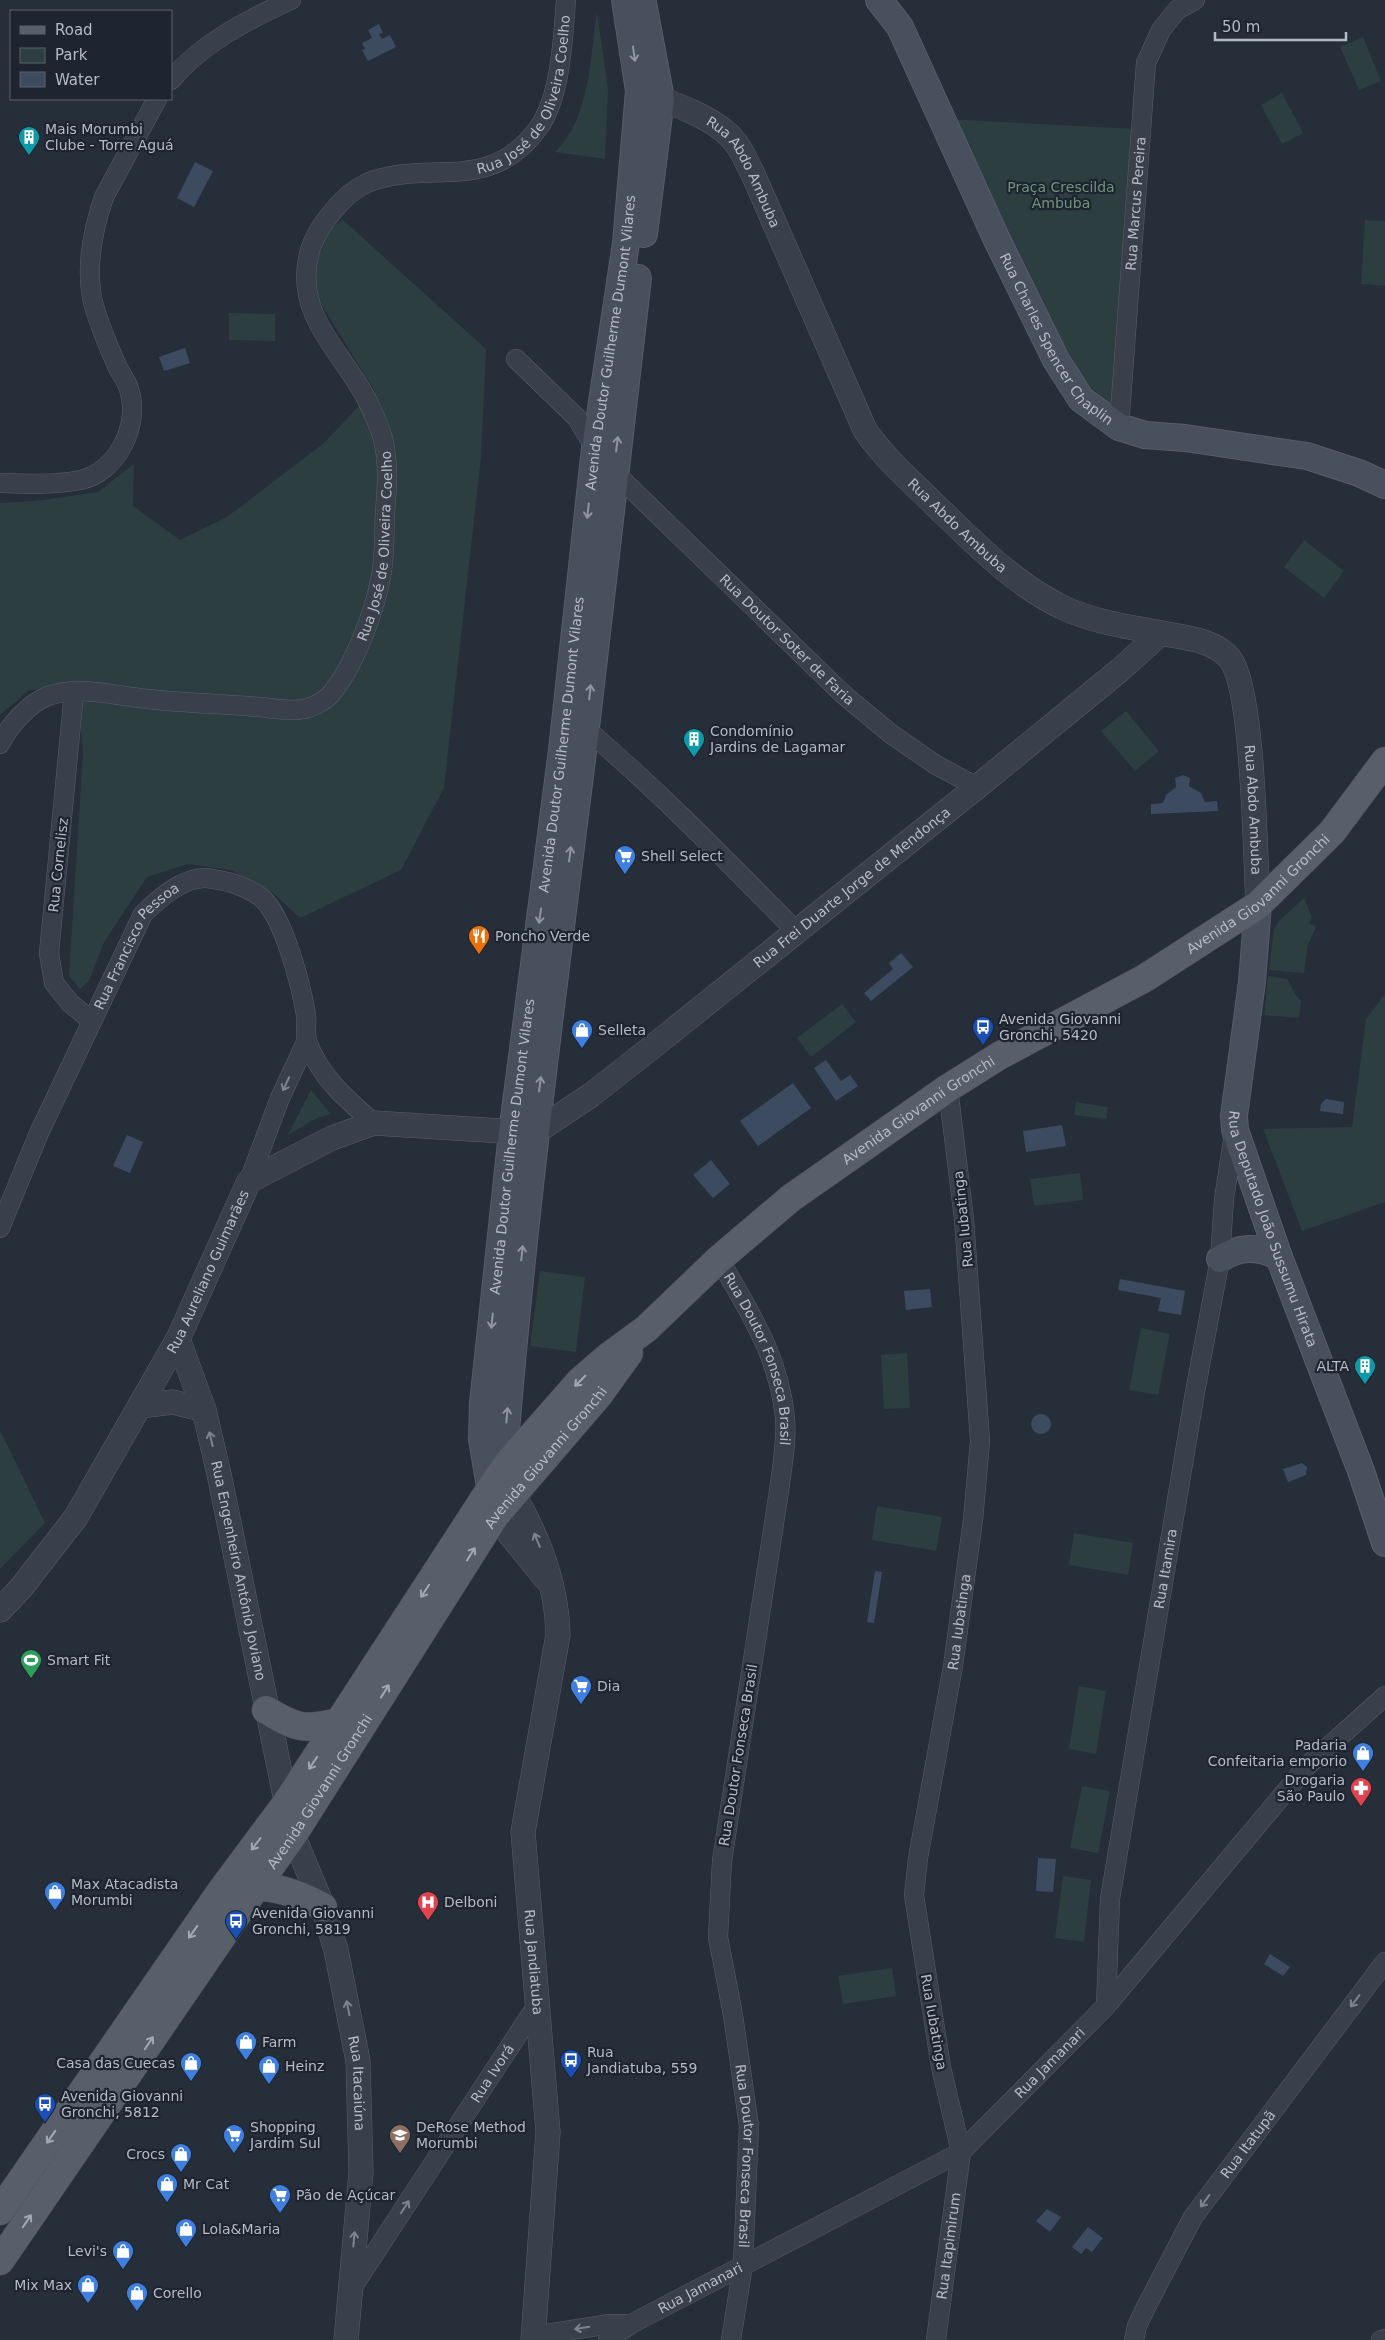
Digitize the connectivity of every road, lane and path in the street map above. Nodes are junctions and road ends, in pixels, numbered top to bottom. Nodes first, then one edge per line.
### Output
1 (290, 0) edge
2 (566, 0) edge
3 (625, 0) edge
4 (643, 0) edge
5 (879, 0) edge
6 (1195, 0) edge
7 (172, 79) edge
8 (650, 95) junction
9 (156, 100) edge
10 (516, 359) dead end
11 (1119, 427) junction
12 (595, 448) junction
13 (614, 472) junction
14 (0, 483) edge
15 (1385, 485) edge
16 (1161, 633) junction
17 (74, 692) junction
18 (586, 729) junction
19 (0, 744) edge
20 (1385, 761) edge
21 (977, 787) junction
22 (1258, 905) junction
23 (796, 931) junction
24 (92, 1022) junction
25 (307, 1040) junction
26 (948, 1088) junction
27 (374, 1123) junction
28 (1235, 1130) junction
29 (523, 1133) junction
30 (249, 1181) junction
31 (0, 1228) edge
32 (1279, 1257) junction
33 (1220, 1259) junction
34 (718, 1260) junction
35 (646, 1329) junction
36 (178, 1339) junction
37 (140, 1406) junction
38 (204, 1410) junction
39 (508, 1463) junction
40 (499, 1501) junction
41 (1385, 1543) edge
42 (0, 1610) edge
43 (1385, 1696) edge
44 (266, 1710) junction
45 (340, 1722) junction
46 (285, 1805) junction
47 (293, 1836) junction
48 (256, 1887) junction
49 (221, 1891) junction
50 (323, 1907) junction
51 (1385, 1962) edge
52 (537, 2005) junction
53 (1106, 2006) junction
54 (961, 2152) junction
55 (0, 2211) edge
56 (0, 2261) edge
57 (743, 2265) junction
58 (350, 2292) junction
59 (631, 2324) junction
60 (533, 2338) edge
61 (1385, 2339) edge
62 (346, 2340) edge
63 (608, 2340) edge
64 (731, 2340) edge
65 (936, 2340) edge
66 (1134, 2340) edge
67 (1381, 2340) edge

1 - 7 street
2 - 17 street, Rua José de Oliveira Coelho
3 -> 8 main road, Avenida Doutor Guilherme Dumont Vilares
4 - 8 main road, Avenida Doutor Guilherme Dumont Vilares
5 - 11 main road, Rua Charles Spencer Chaplin
6 - 11 street, Rua Marcus Pereira
8 - 12 main road, Avenida Doutor Guilherme Dumont Vilares
13 -> 8 main road, Avenida Doutor Guilherme Dumont Vilares
8 - 16 street, Rua Abdo Ambuba
9 - 14 street
10 - 12 street
11 - 15 main road, Rua Charles Spencer Chaplin
12 -> 29 main road, Avenida Doutor Guilherme Dumont Vilares
18 -> 13 main road, Avenida Doutor Guilherme Dumont Vilares
13 - 21 street, Rua Doutor Soter de Faria
16 - 21 street, Rua Frei Duarte Jorge de Mendonça
16 - 22 street, Rua Abdo Ambuba
17 - 19 street, Rua José de Oliveira Coelho
17 - 24 street, Rua Cornelisz
18 - 23 street
29 -> 18 main road, Avenida Doutor Guilherme Dumont Vilares
20 - 22 main road, Avenida Giovanni Gronchi
21 - 23 street, Rua Frei Duarte Jorge de Mendonça
22 - 26 main road, Avenida Giovanni Gronchi
22 - 28 main road, Rua Deputado João Sussumu Hirata
23 - 29 street, Rua Frei Duarte Jorge de Mendonça
24 - 25 street, Rua Francisco Pessoa
24 - 31 street, Rua Francisco Pessoa
25 - 27 street, Rua Francisco Pessoa
25 -> 30 street, Rua Francisco Pessoa
26 - 34 main road, Avenida Giovanni Gronchi
26 - 54 street, Rua Iubatinga
27 - 29 street, Rua Aureliano Guimarães
27 - 30 street, Rua Aureliano Guimarães
28 - 32 main road, Rua Deputado João Sussumu Hirata
28 - 33 street, Rua Itamira
39 -> 29 main road, Avenida Doutor Guilherme Dumont Vilares
29 -> 40 main road, Avenida Doutor Guilherme Dumont Vilares
30 - 36 street, Rua Aureliano Guimarães
32 - 33 main road
32 - 41 main road, Rua Deputado João Sussumu Hirata
33 - 53 street, Rua Itamira
34 - 35 main road, Avenida Giovanni Gronchi
34 - 57 street, Rua Doutor Fonseca Brasil
35 -> 39 main road, Avenida Giovanni Gronchi
35 - 40 main road, Avenida Giovanni Gronchi
36 - 37 street, Rua Aureliano Guimarães
36 - 38 street, Rua Engenheiro Antônio Joviano
37 - 38 street
37 - 42 street, Rua Aureliano Guimarães
44 -> 38 street, Rua Engenheiro Antônio Joviano
39 - 40 main road, Avenida Giovanni Gronchi
40 -> 45 main road, Avenida Giovanni Gronchi
47 -> 40 main road, Avenida Giovanni Gronchi
40 - 52 street, Rua Jandiatuba
43 - 53 street, Rua Jamanari
44 - 45 main road
44 - 46 street, Rua Engenheiro Antônio Joviano
45 -> 46 main road, Avenida Giovanni Gronchi
46 - 47 street, Rua Engenheiro Antônio Joviano
46 -> 49 main road, Avenida Giovanni Gronchi
47 - 48 main road, Avenida Giovanni Gronchi
47 - 50 street, Rua Itacaiúna
48 - 49 main road
48 - 50 main road
56 -> 48 main road, Avenida Giovanni Gronchi
49 -> 55 main road, Avenida Giovanni Gronchi
58 -> 50 street, Rua Itacaiúna
51 -> 66 street, Rua Itatupã
58 -> 52 street, Rua Ivorá
52 - 60 street, Rua Jandiatuba
53 - 54 street, Rua Jamanari
54 - 57 street, Rua Jamanari
54 - 65 street, Rua Itapimirum
57 - 59 street, Rua Jamanari
57 - 64 street
58 - 62 street, Rua Itacaiúna
59 -> 60 street, Rua Jamanari
59 - 63 street, Rua Jamanari
61 - 67 street

